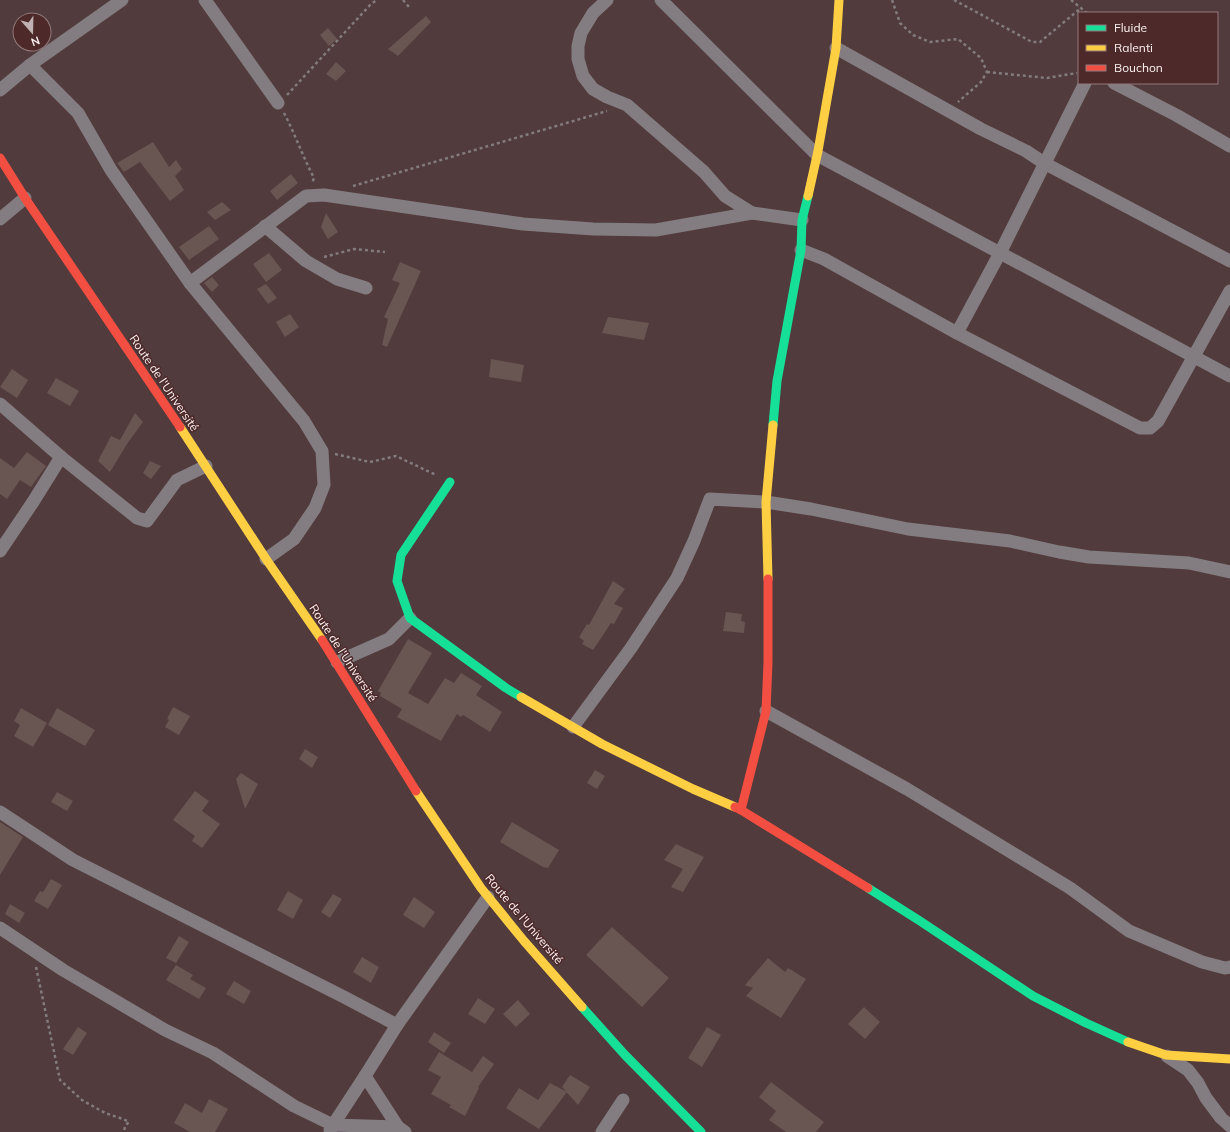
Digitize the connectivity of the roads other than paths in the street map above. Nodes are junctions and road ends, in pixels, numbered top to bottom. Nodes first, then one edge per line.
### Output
1 (122, 0) edge
2 (205, 0) edge
3 (607, 0) edge
4 (661, 0) edge
5 (838, 0) edge
6 (836, 48) junction
7 (30, 65) junction
8 (1084, 84) edge
9 (1116, 84) edge
10 (0, 90) edge
11 (278, 103) road end
12 (1230, 146) edge
13 (817, 154) junction
14 (0, 158) edge
15 (1044, 163) junction
16 (25, 198) junction
17 (752, 213) junction
18 (0, 219) edge
19 (802, 220) junction
20 (265, 226) junction
21 (801, 250) junction
22 (1000, 253) junction
23 (1230, 261) edge
24 (190, 282) junction
25 (366, 288) dead end
26 (1230, 292) edge
27 (957, 333) junction
28 (1194, 357) junction
29 (1230, 376) edge
30 (0, 404) edge
31 (60, 457) junction
32 (206, 466) junction
33 (450, 482) road end
34 (766, 502) junction
35 (0, 551) edge
36 (266, 559) junction
37 (1230, 572) edge
38 (410, 618) junction
39 (337, 662) junction
40 (766, 711) junction
41 (573, 727) junction
42 (741, 810) junction
43 (0, 812) edge
44 (488, 897) junction
45 (0, 928) edge
46 (1230, 967) edge
47 (396, 1025) junction
48 (1166, 1055) junction
49 (1230, 1059) edge
50 (365, 1076) junction
51 (623, 1100) dead end
52 (1230, 1126) edge
53 (331, 1128) edge
54 (401, 1129) edge
55 (602, 1132) edge
56 (701, 1132) edge

1 - 7 street
2 - 11 street
3 - 17 street
4 - 13 street
5 - 6 street
6 - 13 street
6 - 15 street
7 - 10 street
7 - 24 street
8 - 15 street
9 - 12 street
13 - 19 street
13 - 22 street
14 - 16 street, Route de l'Université
15 - 22 street
15 - 23 street
16 - 18 street
16 - 32 street, Route de l'Université
17 - 19 street
17 - 20 street
19 - 21 street
20 - 24 street
20 - 25 street
21 - 27 street
21 - 34 street
22 - 27 street
22 - 28 street
24 - 36 street
26 - 28 street
27 - 28 street
28 - 29 street
30 - 31 street
31 - 32 street
31 - 35 street
32 - 36 street, Route de l'Université
33 - 38 street
34 - 37 street
34 - 40 street
34 - 41 street
36 - 39 street, Route de l'Université
38 - 39 street
38 - 41 street
39 - 44 street, Route de l'Université
40 - 42 street
40 - 46 street
41 - 42 street
42 - 48 street
43 - 47 street
44 - 47 street
44 - 56 street, Route de l'Université
45 - 53 street
47 - 50 street
48 - 49 street
48 - 52 street
50 - 53 street
50 - 54 street
51 - 55 street
53 - 54 street

